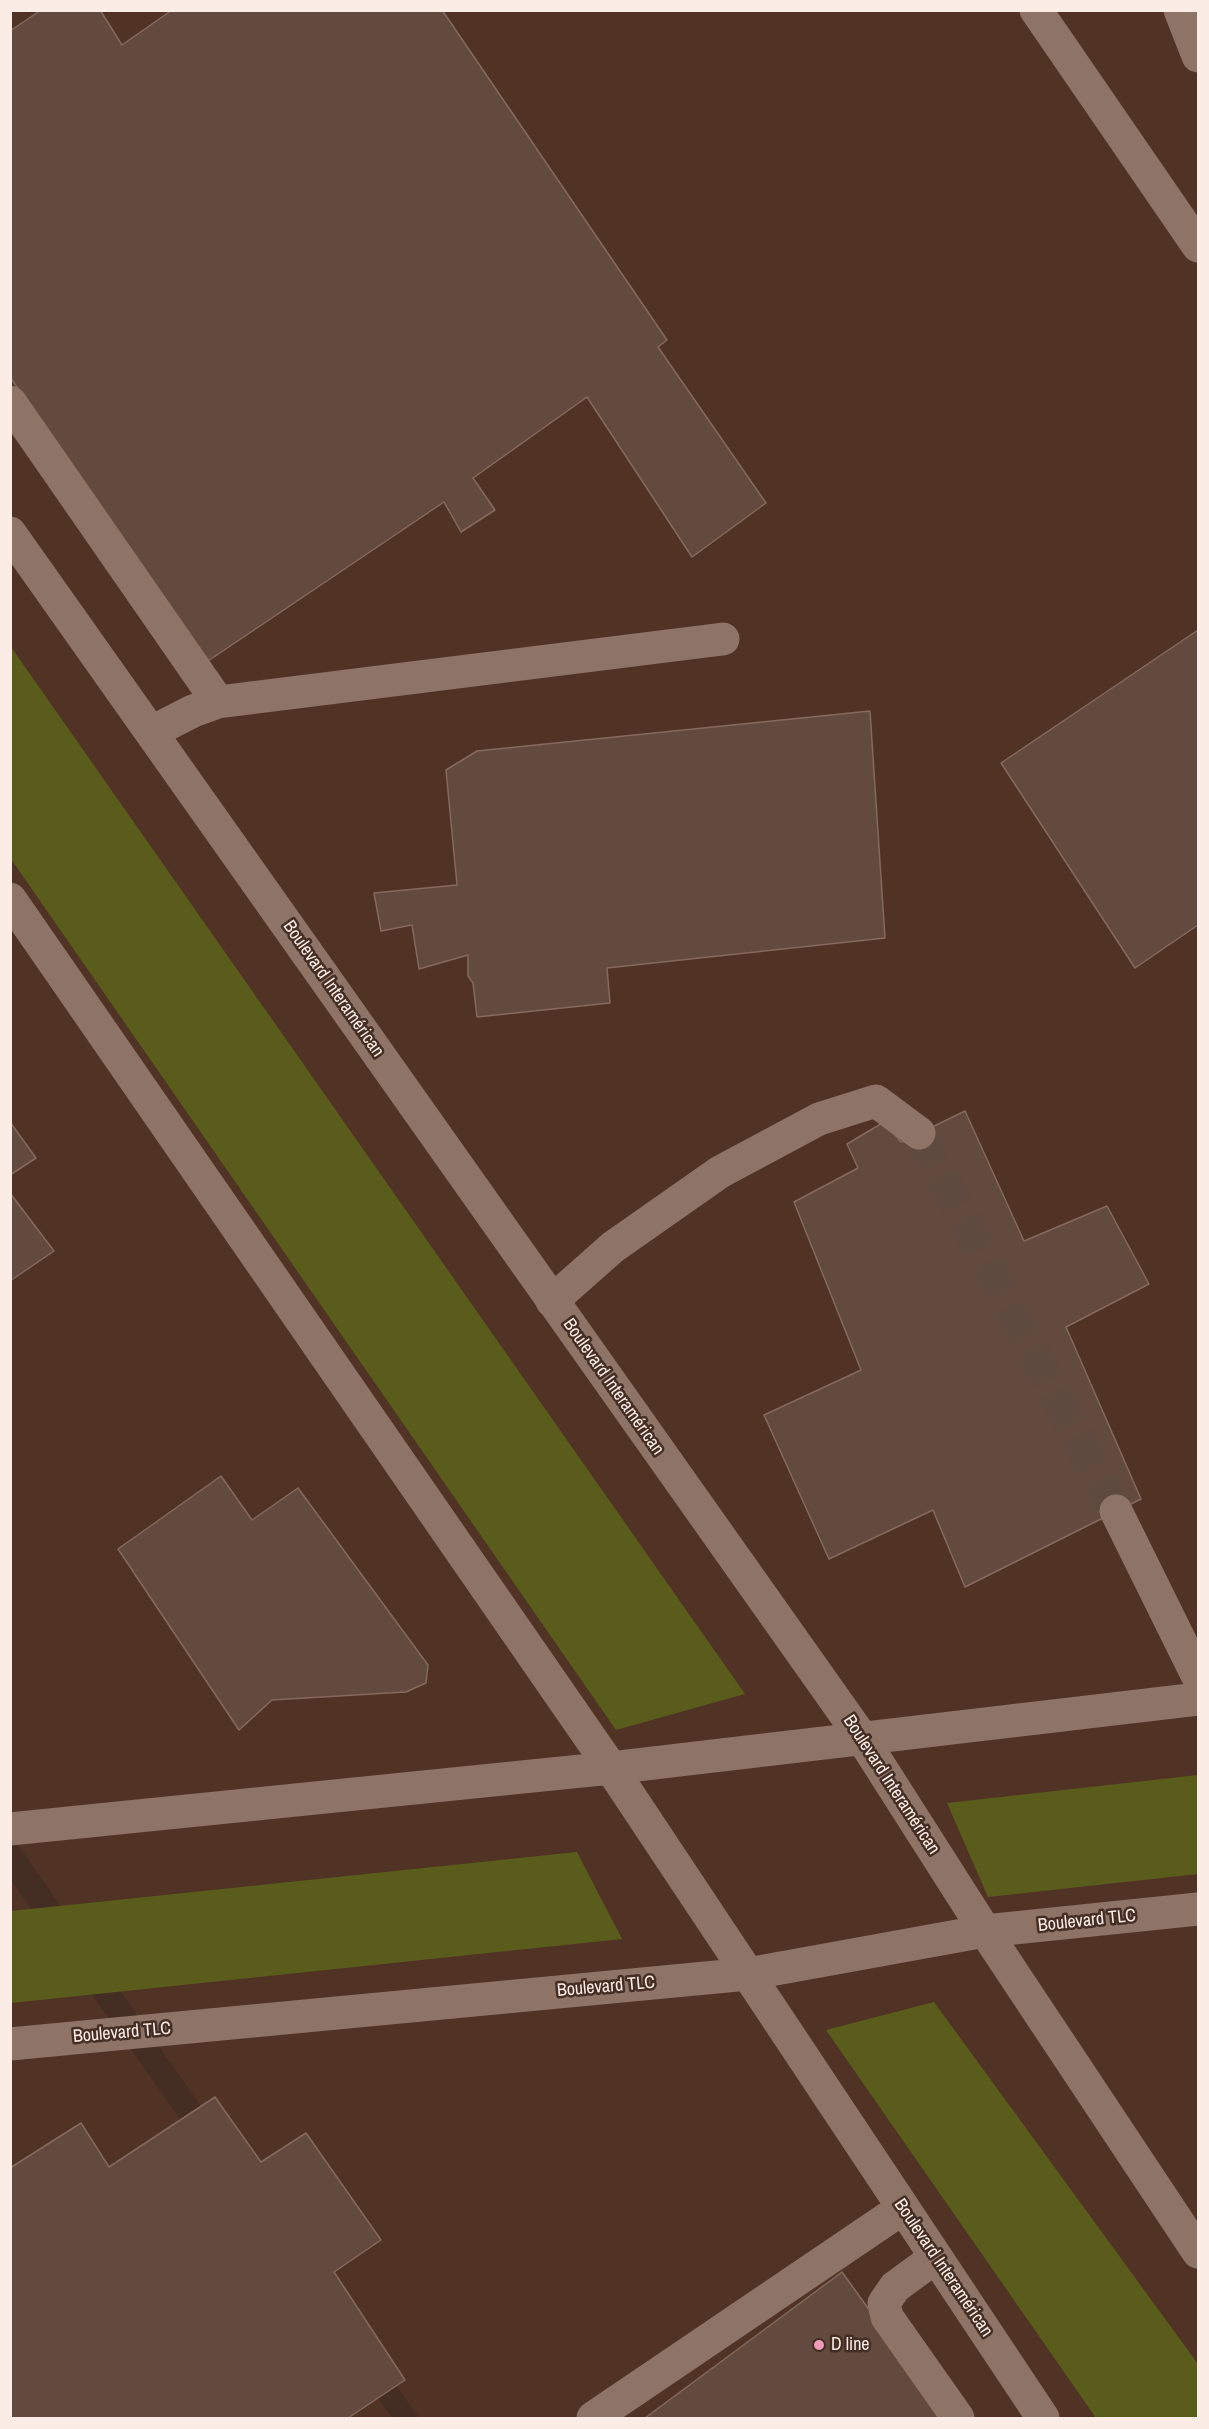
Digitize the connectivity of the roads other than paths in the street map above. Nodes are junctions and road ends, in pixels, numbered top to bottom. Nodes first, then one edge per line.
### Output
1 (1036, 10) edge
2 (1180, 10) edge
3 (1198, 56) edge
4 (1198, 246) edge
5 (10, 402) edge
6 (10, 534) edge
7 (723, 639) dead end
8 (218, 702) junction
9 (152, 732) junction
10 (10, 899) edge
11 (919, 1133) tunnel mouth
12 (552, 1301) junction
13 (1116, 1511) tunnel mouth
14 (1198, 1677) edge
15 (1198, 1699) edge
16 (862, 1738) junction
17 (612, 1768) junction
18 (10, 1829) edge
19 (1198, 1909) edge
20 (985, 1931) junction
21 (748, 1974) junction
22 (10, 2044) edge
23 (903, 2208) junction
24 (1198, 2252) edge
25 (936, 2257) junction
26 (593, 2418) edge
27 (958, 2418) edge
28 (1043, 2418) edge

1 - 4 street
2 - 3 street
5 - 8 street
6 - 9 street, Boulevard Interamérican
7 - 8 street
8 - 9 street
9 - 12 street, Boulevard Interamérican
10 - 17 street, Boulevard Interamérican
11 - 12 street
12 - 16 street, Boulevard Interamérican
13 - 14 street
15 - 16 street
16 - 17 street
16 - 20 street, Boulevard Interamérican
17 - 18 street
17 - 21 street, Boulevard Interamérican
19 - 20 street, Boulevard TLC
20 - 21 street, Boulevard TLC
20 - 24 street, Boulevard Interamérican
21 - 22 street, Boulevard TLC
21 - 23 street, Boulevard Interamérican
23 - 25 street, Boulevard Interamérican
23 - 26 street
25 - 27 street
25 - 28 street, Boulevard Interamérican

